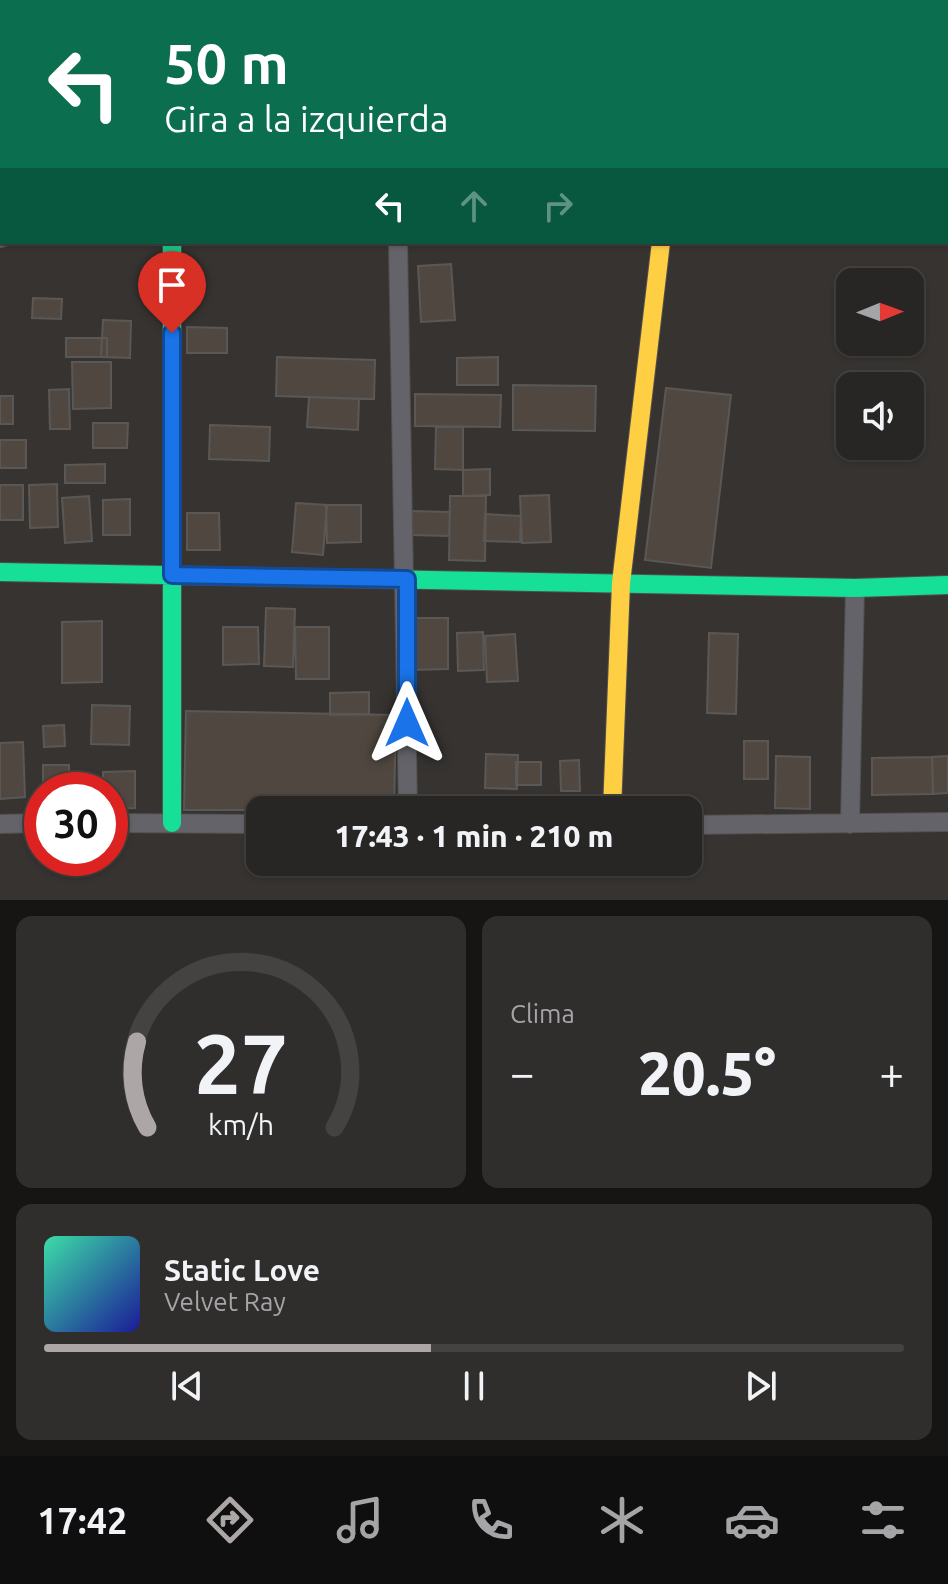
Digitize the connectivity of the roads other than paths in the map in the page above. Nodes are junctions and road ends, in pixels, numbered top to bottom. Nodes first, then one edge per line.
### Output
1 (172, 244) edge
2 (398, 244) edge
3 (661, 244) edge
4 (0, 572) edge
5 (172, 575) junction
6 (407, 579) junction
7 (621, 583) junction
8 (948, 585) edge
9 (855, 588) junction
10 (408, 796) edge
11 (613, 796) edge
12 (948, 822) edge
13 (24, 823) edge
14 (128, 823) edge
15 (172, 823) junction
16 (0, 824) edge
17 (246, 824) edge
18 (850, 824) junction
19 (702, 825) edge

1 - 5 street
2 - 6 street
3 - 7 street
4 - 5 street
5 - 6 street
5 - 15 street
6 - 7 street
6 - 10 street
7 - 9 street
7 - 11 street
8 - 9 street
9 - 18 street
12 - 18 street
13 - 16 street
14 - 15 street
15 - 17 street
18 - 19 street

